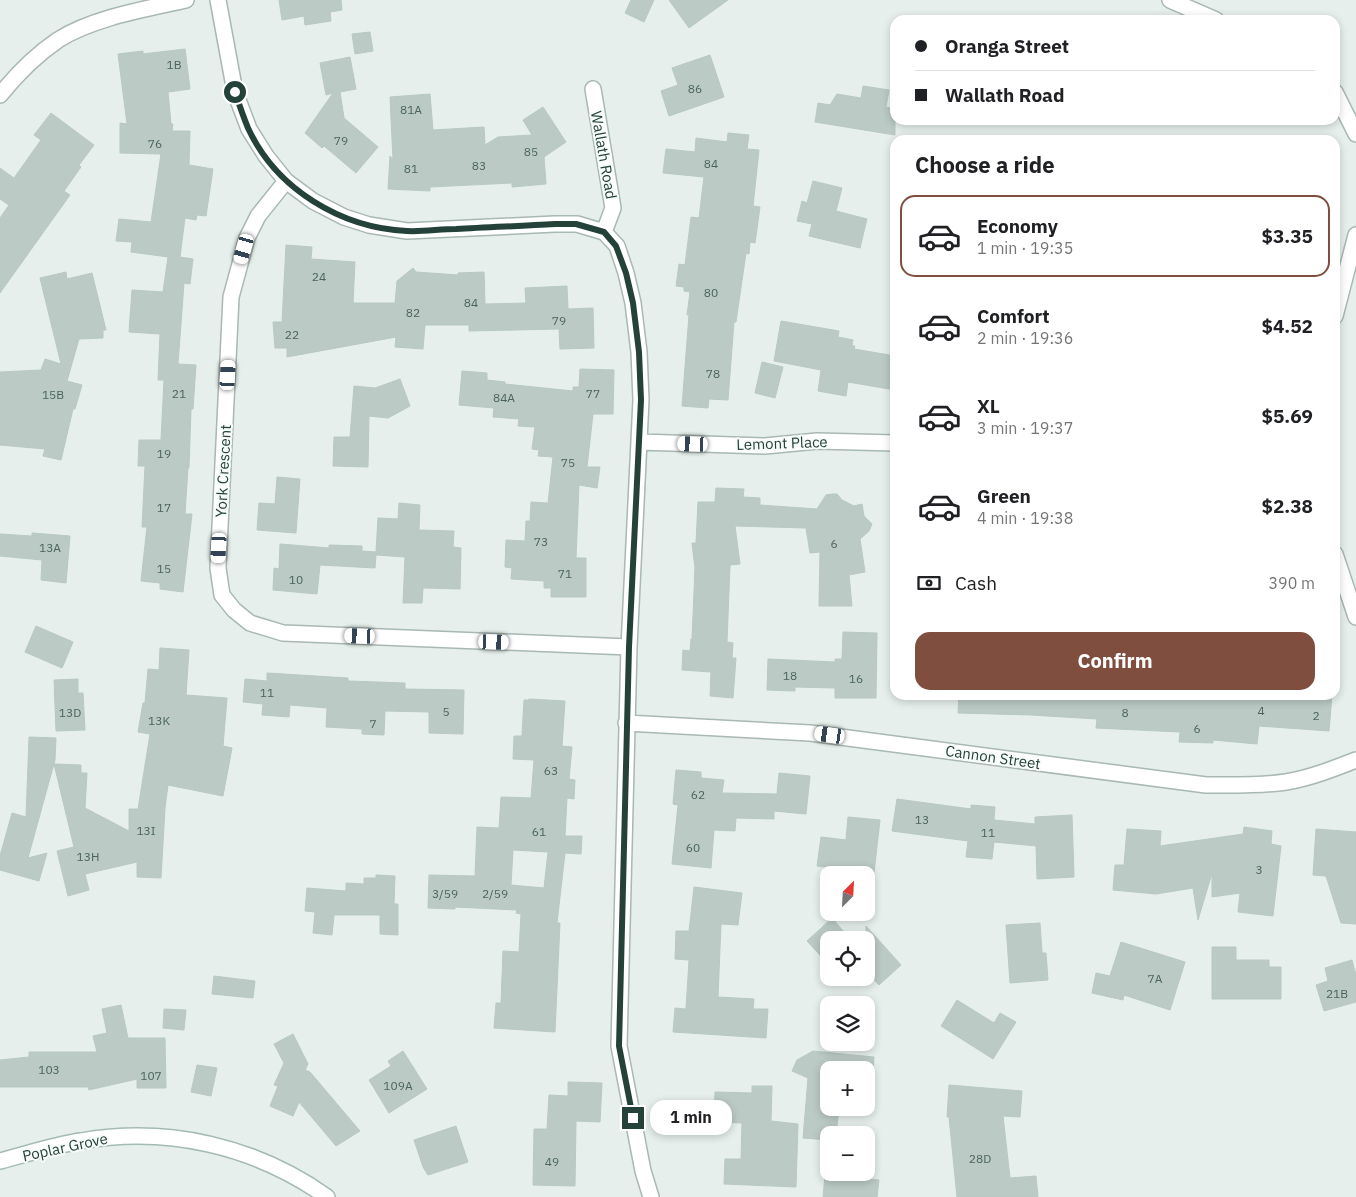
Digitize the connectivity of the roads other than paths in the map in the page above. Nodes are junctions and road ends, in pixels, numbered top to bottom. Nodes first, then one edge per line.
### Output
1 (186, 0) edge
2 (218, 0) edge
3 (1170, 0) edge
4 (1204, 15) edge
5 (593, 89) dead end
6 (0, 95) edge
7 (1340, 102) edge
8 (1356, 134) edge
9 (286, 180) junction
10 (604, 232) junction
11 (1356, 235) edge
12 (1340, 297) edge
13 (640, 442) junction
14 (890, 444) edge
15 (1340, 569) edge
16 (1356, 617) edge
17 (629, 647) junction
18 (626, 723) junction
19 (1356, 760) edge
20 (0, 1161) edge
21 (327, 1197) edge
22 (651, 1197) edge

1 - 6 street
2 - 9 street
3 - 4 street
5 - 10 street, Wallath Road
7 - 8 street
9 - 10 street
9 - 17 street, York Crescent
10 - 13 street
11 - 12 street
13 - 14 street, Lemont Place
13 - 17 street
15 - 16 street
17 - 18 street
18 - 19 street, Cannon Street
18 - 22 street
20 - 21 street, Poplar Grove

